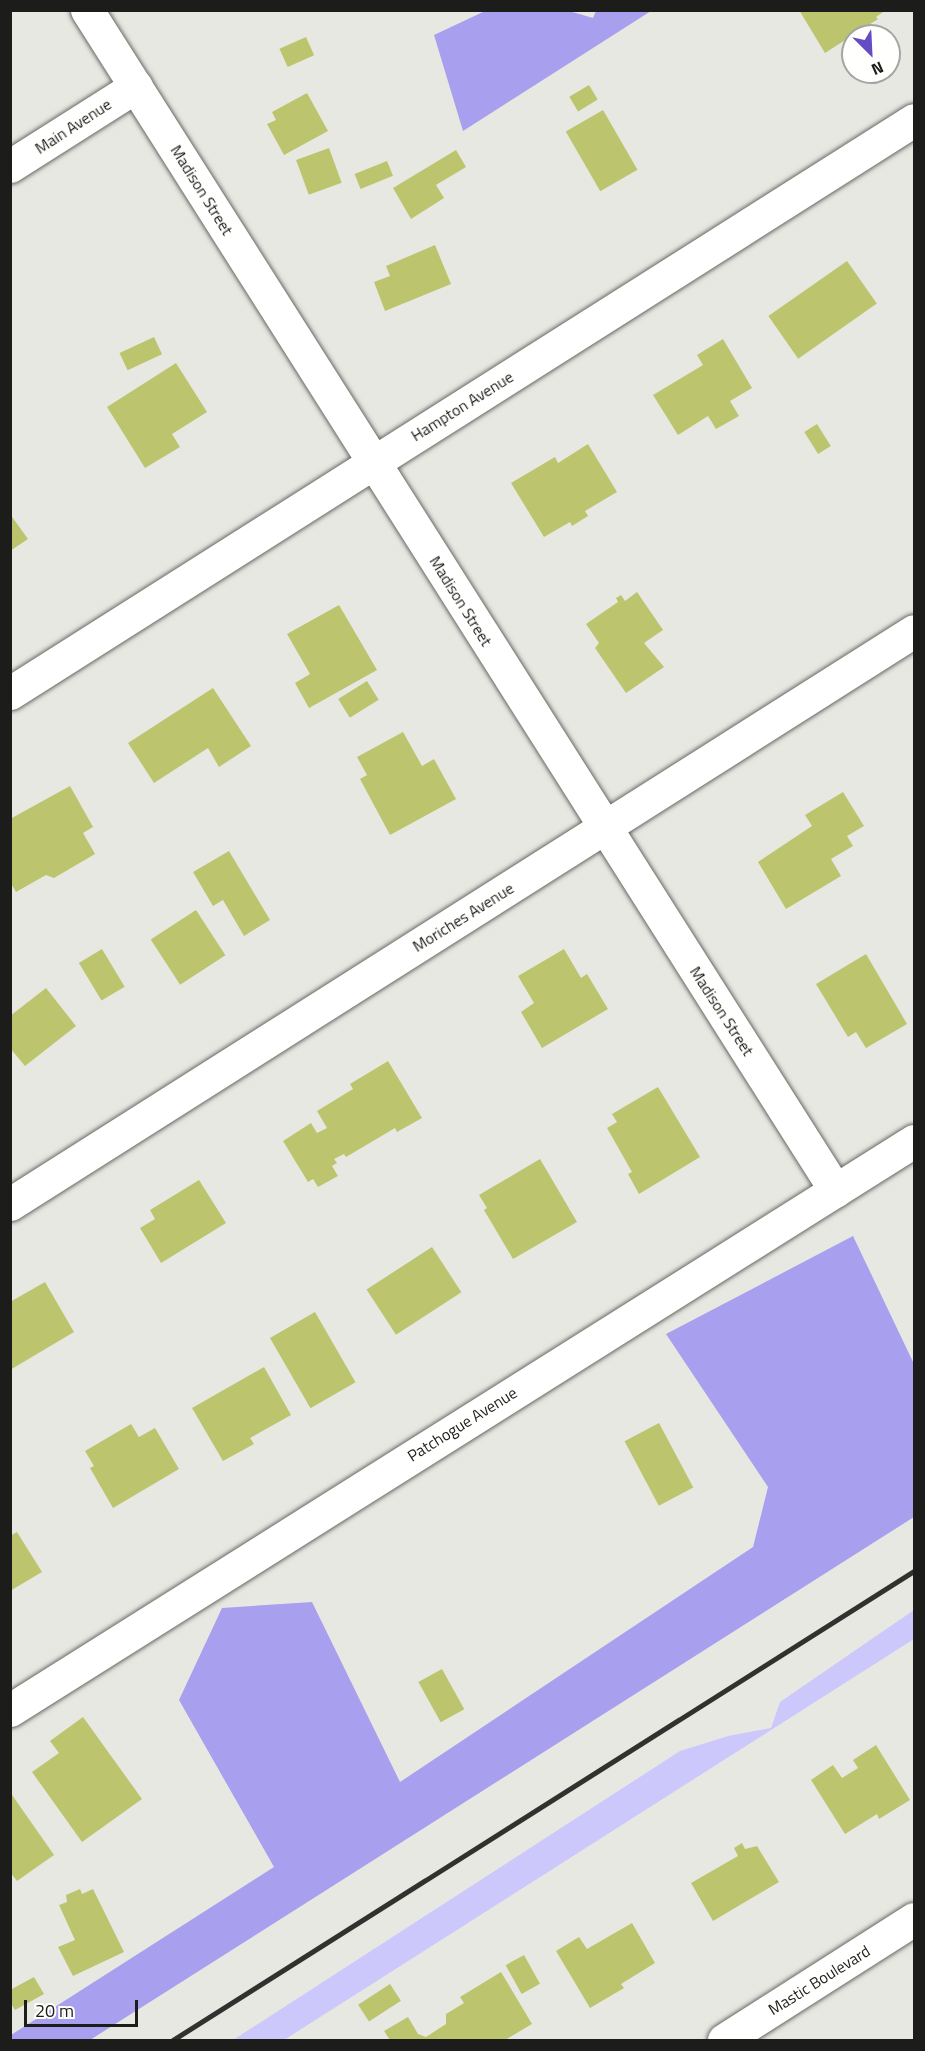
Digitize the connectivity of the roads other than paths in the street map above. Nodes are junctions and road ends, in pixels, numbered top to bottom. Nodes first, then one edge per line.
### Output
1 (87, 10) edge
2 (136, 86) junction
3 (915, 120) edge
4 (10, 166) edge
5 (374, 462) junction
6 (915, 631) edge
7 (10, 693) edge
8 (604, 828) junction
9 (915, 1141) edge
10 (836, 1191) junction
11 (10, 1203) edge
12 (10, 1710) edge
13 (915, 1919) edge
14 (724, 2040) edge

1 - 2 street, Madison Street
2 - 4 street, Main Avenue
2 - 5 street, Madison Street
3 - 5 street, Hampton Avenue
5 - 7 street, Hampton Avenue
5 - 8 street, Madison Street
6 - 8 street, Moriches Avenue
8 - 10 street, Madison Street
8 - 11 street, Moriches Avenue
9 - 10 street, Patchogue Avenue
10 - 12 street, Patchogue Avenue
13 - 14 street, Mastic Boulevard

